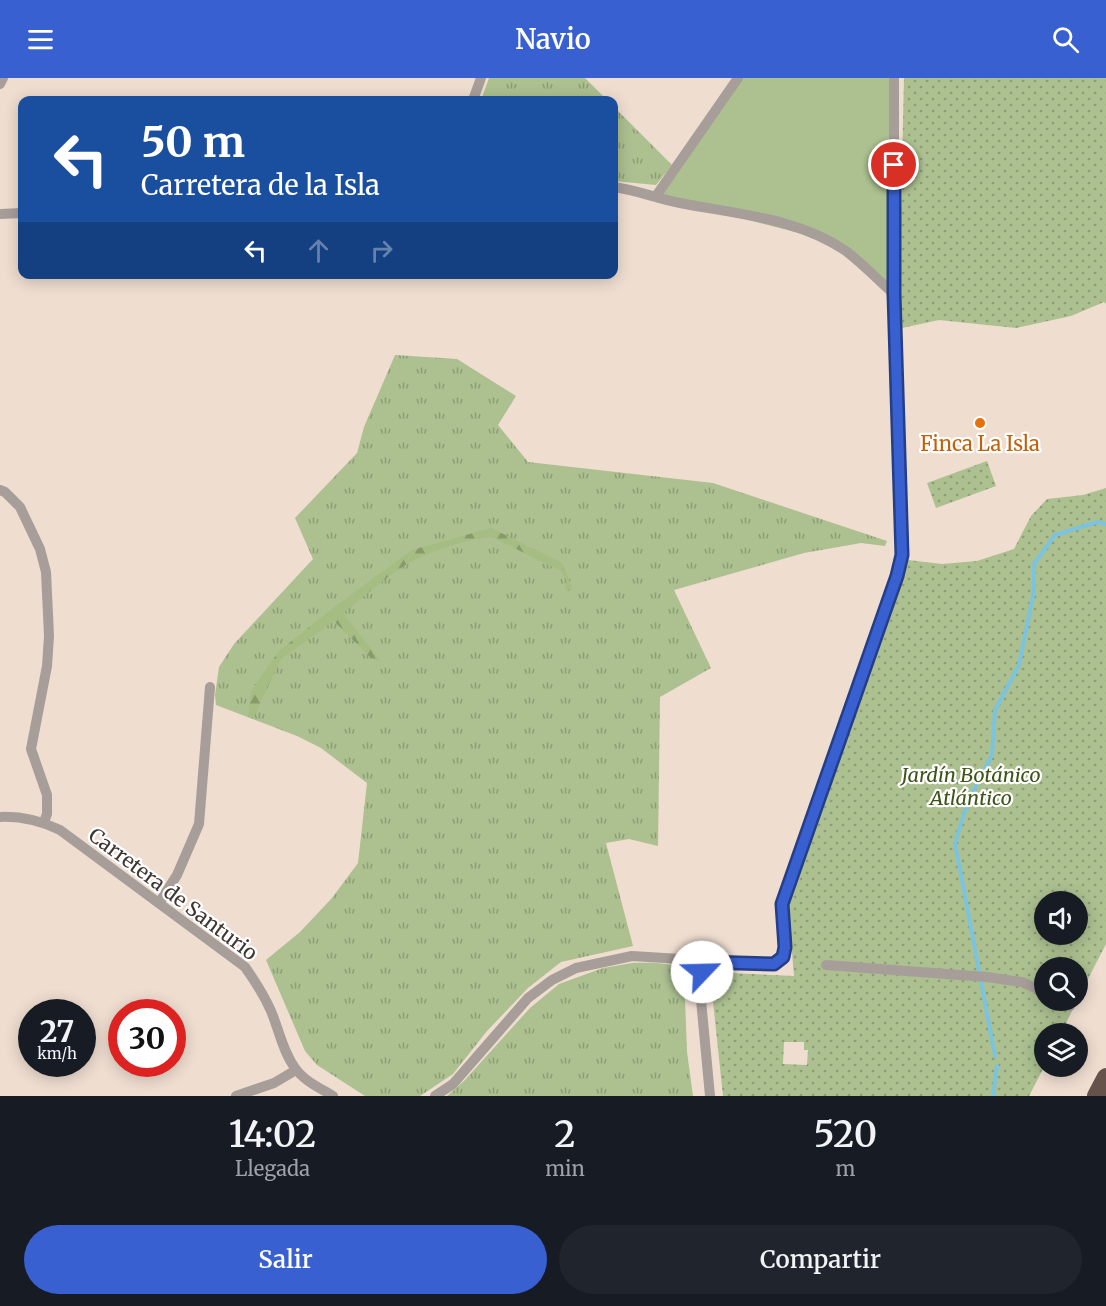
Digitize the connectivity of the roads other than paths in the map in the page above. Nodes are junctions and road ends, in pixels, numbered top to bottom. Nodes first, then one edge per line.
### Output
1 (3, 78) edge
2 (481, 78) edge
3 (738, 78) edge
4 (894, 78) edge
5 (0, 84) edge
6 (474, 96) edge
7 (618, 188) edge
8 (656, 196) junction
9 (18, 213) edge
10 (0, 214) edge
11 (894, 294) junction
12 (0, 490) edge
13 (210, 687) dead end
14 (0, 817) edge
15 (44, 822) junction
16 (159, 903) junction
17 (704, 962) junction
18 (826, 965) dead end
19 (1034, 987) edge
20 (296, 1070) junction
21 (1106, 1077) edge
22 (236, 1096) edge
23 (333, 1096) edge
24 (435, 1096) edge
25 (710, 1096) edge
26 (1096, 1096) edge

1 - 5 street
2 - 6 street
3 - 8 street
4 - 11 street
7 - 8 street
8 - 11 street
9 - 10 street
11 - 17 street
12 - 15 street
13 - 16 street
14 - 15 street, Carretera de Santurio
15 - 16 street, Carretera de Santurio
16 - 20 street, Carretera de Santurio
17 - 24 street
17 - 25 street
18 - 19 street
20 - 22 street
20 - 23 street, Carretera de Santurio
21 - 26 highway

